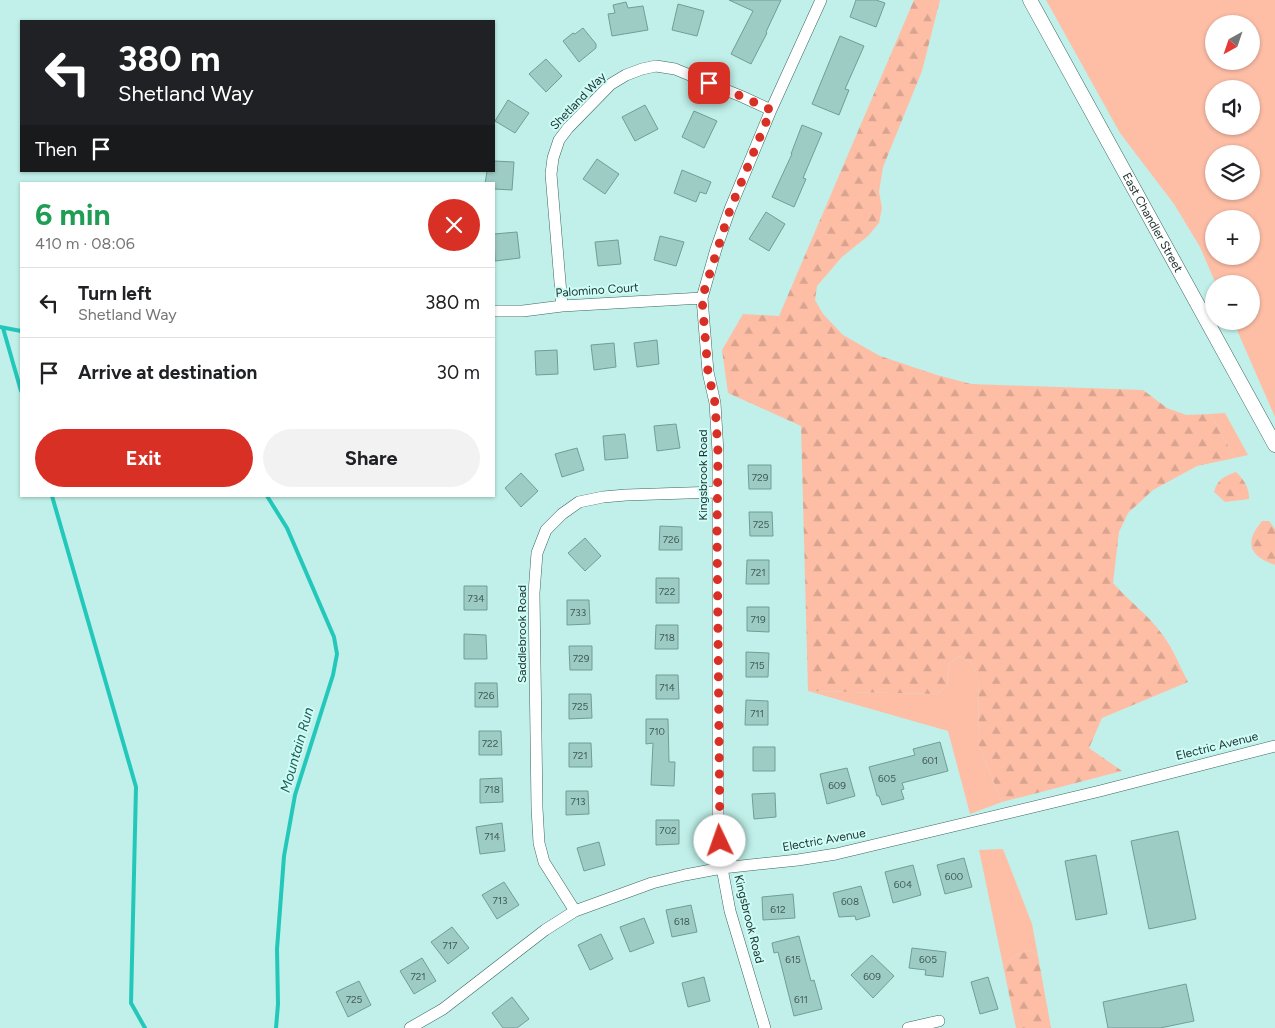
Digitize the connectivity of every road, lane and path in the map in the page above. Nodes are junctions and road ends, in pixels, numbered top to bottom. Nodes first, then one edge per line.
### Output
1 (821, 0) edge
2 (1030, 0) edge
3 (771, 110) junction
4 (702, 298) junction
5 (562, 306) junction
6 (495, 310) edge
7 (1275, 445) edge
8 (717, 492) junction
9 (1275, 746) edge
10 (722, 868) junction
11 (575, 911) junction
12 (939, 1021) dead end
13 (410, 1028) edge
14 (765, 1028) edge
15 (908, 1028) edge

1 - 3 street, Kingsbrook Road
2 - 7 street, East Chandler Street
3 - 4 street, Kingsbrook Road
3 - 5 street, Shetland Way
4 - 5 street, Palomino Court
4 - 8 street, Kingsbrook Road
5 - 6 street, Palomino Court
8 - 10 street, Kingsbrook Road
8 - 11 street, Saddlebrook Road
9 - 10 street, Electric Avenue
10 - 11 street, Electric Avenue
10 - 14 street, Kingsbrook Road
11 - 13 street, Electric Avenue
12 - 15 street

